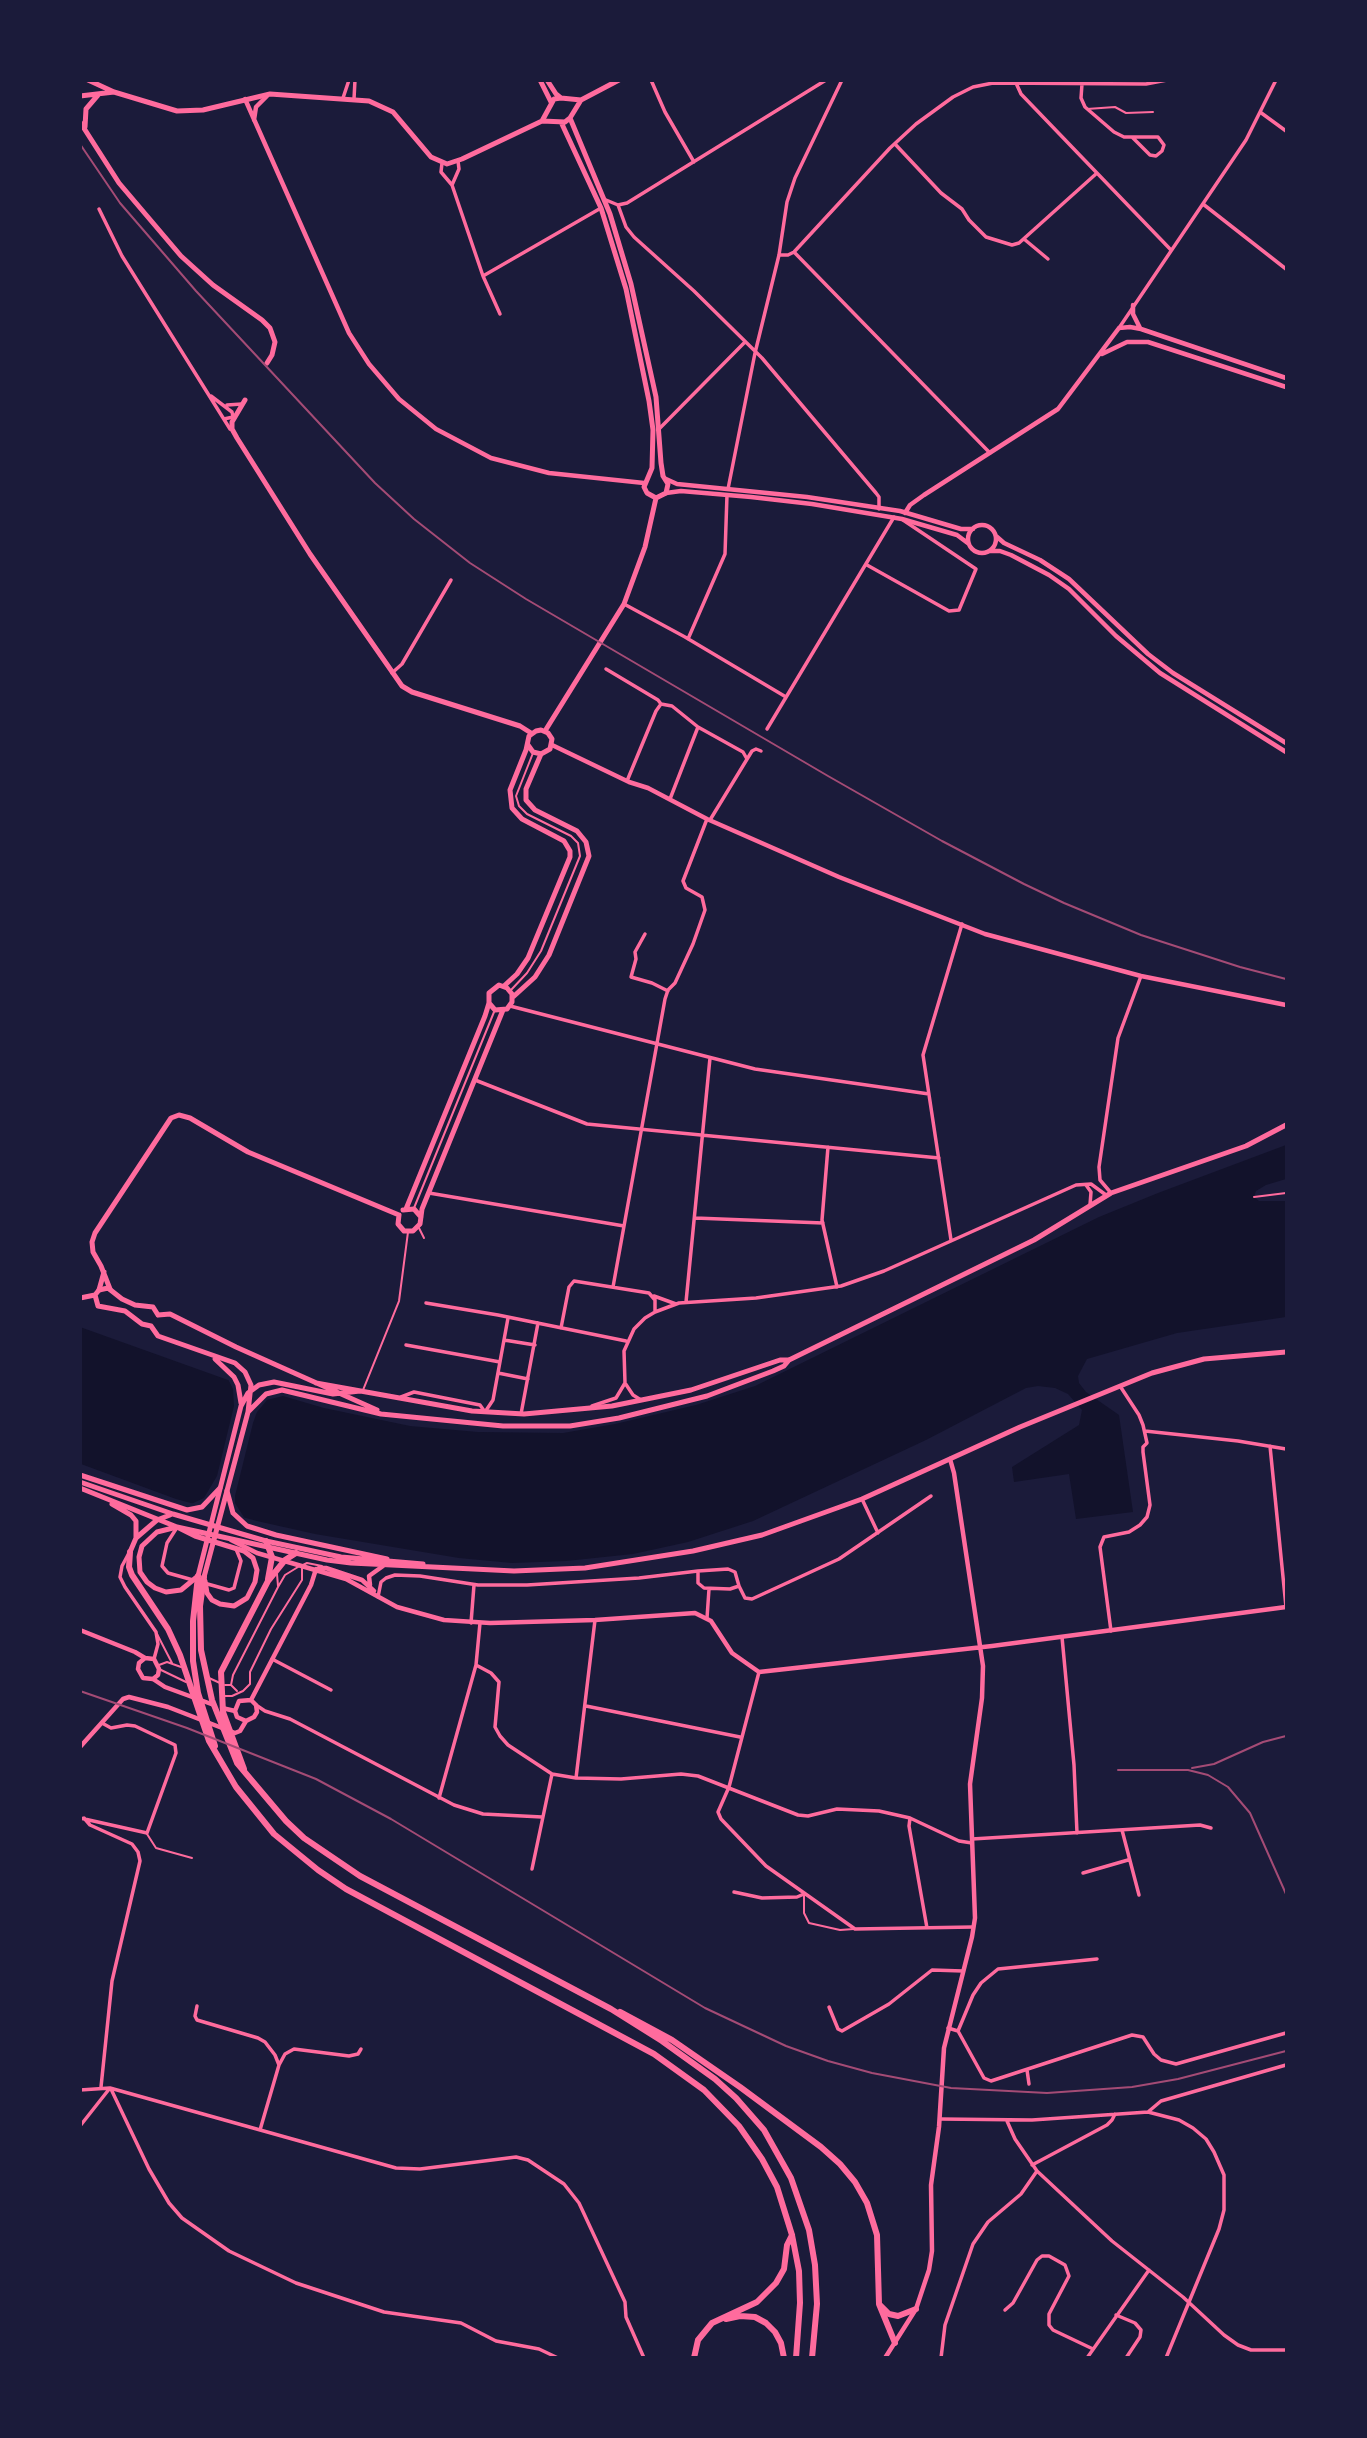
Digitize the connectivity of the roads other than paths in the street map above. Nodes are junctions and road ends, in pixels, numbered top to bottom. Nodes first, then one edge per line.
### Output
1 (88, 80) edge
2 (349, 80) edge
3 (355, 80) edge
4 (540, 80) edge
5 (547, 80) edge
6 (619, 80) edge
7 (652, 80) edge
8 (826, 80) edge
9 (842, 80) edge
10 (1167, 80) edge
11 (1276, 80) edge
12 (993, 82) edge
13 (1130, 82) edge
14 (1016, 83) junction
15 (1082, 84) junction
16 (114, 92) junction
17 (98, 95) junction
18 (268, 95) junction
19 (80, 96) edge
20 (343, 98) junction
21 (245, 99) junction
22 (354, 99) junction
23 (564, 99) junction
24 (581, 100) junction
25 (550, 105) junction
26 (1086, 109) junction
27 (573, 110) junction
28 (1153, 112) dead end
29 (1260, 112) junction
30 (570, 118) junction
31 (254, 121) junction
32 (542, 121) junction
33 (558, 121) junction
34 (80, 122) edge
35 (1286, 131) edge
36 (86, 133) junction
37 (1132, 137) junction
38 (895, 144) junction
39 (458, 161) junction
40 (695, 162) junction
41 (442, 163) junction
42 (1097, 173) junction
43 (452, 185) junction
44 (605, 200) junction
45 (1203, 204) junction
46 (618, 205) junction
47 (601, 208) junction
48 (99, 209) dead end
49 (1024, 239) junction
50 (1171, 250) junction
51 (794, 252) junction
52 (779, 254) junction
53 (1048, 260) dead end
54 (1286, 269) edge
55 (483, 276) junction
56 (1133, 305) junction
57 (500, 314) dead end
58 (1119, 328) junction
59 (1141, 329) junction
60 (744, 343) junction
61 (755, 353) junction
62 (1098, 356) junction
63 (267, 363) dead end
64 (1286, 378) edge
65 (1286, 387) edge
66 (210, 395) junction
67 (244, 402) joint
68 (225, 405) junction
69 (233, 417) junction
70 (223, 418) junction
71 (660, 428) junction
72 (237, 439) junction
73 (990, 453) junction
74 (650, 475) junction
75 (664, 477) junction
76 (644, 483) junction
77 (728, 489) junction
78 (666, 493) junction
79 (727, 495) junction
80 (656, 498) junction
81 (879, 509) junction
82 (905, 513) junction
83 (894, 517) junction
84 (902, 519) junction
85 (973, 529) junction
86 (996, 536) junction
87 (969, 544) junction
88 (990, 551) junction
89 (866, 565) junction
90 (451, 580) dead end
91 (624, 604) junction
92 (688, 639) junction
93 (606, 669) dead end
94 (392, 673) junction
95 (786, 697) junction
96 (661, 704) junction
97 (698, 727) junction
98 (767, 729) dead end
99 (545, 731) junction
100 (531, 733) junction
101 (1286, 743) edge
102 (528, 745) junction
103 (552, 745) junction
104 (761, 751) dead end
105 (533, 752) junction
106 (1286, 752) edge
107 (541, 754) junction
108 (747, 759) junction
109 (627, 781) junction
110 (670, 799) junction
111 (709, 819) junction
112 (962, 924) junction
113 (645, 934) dead end
114 (1141, 976) junction
115 (504, 986) junction
116 (668, 991) junction
117 (512, 994) junction
118 (489, 1003) junction
119 (1286, 1005) edge
120 (510, 1006) junction
121 (495, 1010) junction
122 (503, 1010) junction
123 (656, 1044) junction
124 (710, 1058) junction
125 (475, 1080) junction
126 (929, 1094) junction
127 (1286, 1125) edge
128 (640, 1129) junction
129 (703, 1135) junction
130 (828, 1147) junction
131 (939, 1158) junction
132 (1084, 1183) junction
133 (429, 1192) junction
134 (1286, 1193) edge
135 (1109, 1194) junction
136 (1254, 1197) dead end
137 (1090, 1205) junction
138 (406, 1209) junction
139 (414, 1209) junction
140 (399, 1215) junction
141 (421, 1217) junction
142 (694, 1218) junction
143 (823, 1223) junction
144 (624, 1226) junction
145 (419, 1227) junction
146 (408, 1232) junction
147 (424, 1238) dead end
148 (951, 1241) junction
149 (104, 1272) junction
150 (613, 1287) junction
151 (837, 1287) junction
152 (112, 1292) junction
153 (96, 1295) junction
154 (652, 1295) junction
155 (80, 1298) edge
156 (426, 1303) dead end
157 (686, 1303) junction
158 (677, 1304) junction
159 (110, 1307) junction
160 (143, 1307) junction
161 (655, 1312) junction
162 (158, 1315) junction
163 (508, 1318) junction
164 (139, 1319) junction
165 (538, 1324) junction
166 (151, 1326) junction
167 (561, 1328) junction
168 (504, 1340) junction
169 (627, 1341) junction
170 (406, 1345) dead end
171 (535, 1345) junction
172 (1286, 1352) edge
173 (212, 1356) junction
174 (789, 1360) junction
175 (500, 1362) junction
176 (498, 1373) junction
177 (528, 1379) junction
178 (316, 1383) junction
179 (625, 1383) junction
180 (1120, 1386) junction
181 (253, 1387) junction
182 (363, 1391) junction
183 (340, 1394) junction
184 (643, 1401) junction
185 (241, 1406) junction
186 (589, 1409) junction
187 (248, 1412) junction
188 (485, 1412) junction
189 (387, 1413) junction
190 (521, 1414) junction
191 (1144, 1431) junction
192 (1270, 1446) junction
193 (1286, 1449) edge
194 (950, 1460) junction
195 (80, 1475) edge
196 (80, 1482) edge
197 (80, 1488) edge
198 (223, 1488) junction
199 (94, 1494) junction
200 (931, 1496) dead end
201 (862, 1499) junction
202 (173, 1514) junction
203 (158, 1520) junction
204 (213, 1525) junction
205 (177, 1527) junction
206 (878, 1533) junction
207 (136, 1538) junction
208 (230, 1539) junction
209 (268, 1544) junction
210 (235, 1548) junction
211 (130, 1552) junction
212 (296, 1553) junction
213 (272, 1557) junction
214 (285, 1560) junction
215 (393, 1561) junction
216 (302, 1565) junction
217 (383, 1565) junction
218 (435, 1567) junction
219 (316, 1569) junction
220 (325, 1569) junction
221 (270, 1570) junction
222 (698, 1571) junction
223 (201, 1576) junction
224 (369, 1576) junction
225 (346, 1579) junction
226 (362, 1580) junction
227 (474, 1584) junction
228 (311, 1585) junction
229 (370, 1586) junction
230 (739, 1586) junction
231 (278, 1587) junction
232 (201, 1588) junction
233 (709, 1589) junction
234 (378, 1597) junction
235 (1286, 1607) edge
236 (707, 1618) junction
237 (595, 1620) junction
238 (471, 1623) junction
239 (480, 1623) junction
240 (80, 1630) edge
241 (1111, 1631) junction
242 (156, 1632) junction
243 (1062, 1637) junction
244 (981, 1647) junction
245 (145, 1658) junction
246 (154, 1659) junction
247 (272, 1659) junction
248 (173, 1664) junction
249 (476, 1665) junction
250 (159, 1667) junction
251 (759, 1672) junction
252 (153, 1679) junction
253 (231, 1685) junction
254 (331, 1690) dead end
255 (238, 1692) junction
256 (251, 1700) junction
257 (256, 1705) junction
258 (586, 1706) junction
259 (235, 1711) junction
260 (246, 1721) junction
261 (102, 1723) junction
262 (740, 1737) junction
263 (80, 1747) edge
264 (216, 1751) junction
265 (245, 1770) junction
266 (552, 1774) junction
267 (576, 1778) junction
268 (729, 1787) junction
269 (439, 1798) junction
270 (542, 1817) junction
271 (82, 1818) edge
272 (910, 1818) junction
273 (1211, 1828) dead end
274 (1122, 1830) junction
275 (147, 1832) junction
276 (1077, 1833) junction
277 (972, 1841) junction
278 (192, 1858) dead end
279 (1128, 1860) junction
280 (532, 1869) dead end
281 (1083, 1873) dead end
282 (734, 1892) dead end
283 (804, 1894) junction
284 (1139, 1895) dead end
285 (974, 1927) junction
286 (927, 1928) junction
287 (855, 1929) junction
288 (1097, 1959) dead end
289 (964, 1971) junction
290 (197, 2006) dead end
291 (829, 2007) dead end
292 (611, 2010) junction
293 (948, 2028) junction
294 (958, 2031) junction
295 (1286, 2034) edge
296 (361, 2049) dead end
297 (279, 2065) junction
298 (1286, 2065) edge
299 (1027, 2070) junction
300 (1029, 2084) dead end
301 (101, 2087) junction
302 (110, 2088) junction
303 (80, 2090) edge
304 (1148, 2112) junction
305 (1115, 2114) junction
306 (940, 2119) junction
307 (1007, 2121) junction
308 (80, 2126) edge
309 (260, 2130) junction
310 (1032, 2165) junction
311 (1037, 2171) junction
312 (792, 2235) junction
313 (1149, 2270) junction
314 (1188, 2303) junction
315 (879, 2304) junction
316 (916, 2309) junction
317 (1005, 2310) dead end
318 (1116, 2315) junction
319 (895, 2343) junction
320 (1093, 2349) junction
321 (1286, 2350) edge
322 (558, 2357) edge
323 (644, 2357) edge
324 (696, 2357) edge
325 (784, 2357) edge
326 (796, 2357) edge
327 (813, 2357) edge
328 (885, 2357) edge
329 (941, 2357) edge
330 (1087, 2357) edge
331 (1126, 2357) edge
332 (1166, 2357) edge

1 - 16 main road
2 - 20 street
3 - 22 street
4 - 25 main road
5 - 23 main road
6 - 24 main road
7 - 40 street
8 - 40 street
9 - 52 street
10 - 13 street
11 - 29 street
12 - 14 street
12 - 38 street
13 - 15 street
14 - 15 street
14 - 42 street
15 - 26 street
16 - 17 main road
16 - 21 main road
17 - 19 main road
17 - 36 main road
18 - 20 main road
18 - 21 main road
18 - 31 street
20 - 22 main road
21 - 31 street
22 - 41 main road
23 - 24 main road
23 - 25 main road
23 - 27 main road
24 - 27 main road
25 - 32 main road
25 - 33 main road
26 - 28 lane
26 - 37 street
27 - 30 main road
29 - 35 street
29 - 45 street
30 - 33 main road
30 - 44 main road
31 - 76 street
32 - 33 main road
32 - 39 main road
33 - 47 main road
34 - 36 main road
36 - 63 main road
37 - 37 street
38 - 49 street
38 - 51 street
39 - 41 main road
39 - 43 street
40 - 46 street
41 - 43 street
42 - 49 street
42 - 50 street
43 - 55 street
44 - 46 street
44 - 71 main road
45 - 50 street
45 - 54 street
46 - 60 street
47 - 55 street
47 - 74 main road
48 - 66 street
49 - 53 street
50 - 56 street
51 - 52 street
51 - 73 street
52 - 61 street
55 - 57 street
56 - 58 street
56 - 59 street
58 - 59 street
58 - 62 street
59 - 64 street
60 - 61 street
60 - 71 street
61 - 77 street
61 - 81 street
62 - 65 street
62 - 73 street
66 - 68 street
66 - 70 street
67 - 68 street
67 - 69 main road
68 - 69 street
69 - 70 street
69 - 72 main road
70 - 72 street
71 - 75 main road
72 - 94 main road
73 - 82 street
74 - 75 main road
74 - 76 main road
75 - 77 street
75 - 78 main road
76 - 80 main road
77 - 81 street
78 - 79 street
78 - 80 main road
79 - 83 street
79 - 92 street
80 - 91 main road
81 - 82 street
82 - 85 street
83 - 84 street
83 - 89 street
84 - 87 street
84 - 89 street
85 - 86 street
85 - 87 street
86 - 88 street
86 - 101 street
87 - 88 street
88 - 106 street
89 - 95 street
90 - 94 street
91 - 92 street
91 - 99 main road
92 - 95 street
93 - 96 street
94 - 100 main road
95 - 98 street
96 - 97 street
96 - 109 street
97 - 108 street
97 - 110 street
99 - 100 main road
99 - 103 main road
100 - 102 main road
102 - 105 main road
102 - 115 main road
103 - 107 main road
103 - 109 street
104 - 108 street
105 - 107 main road
105 - 117 lane
107 - 117 main road
108 - 111 street
109 - 110 street
110 - 111 street
111 - 112 street
111 - 116 street
112 - 114 street
112 - 126 street
113 - 116 street
114 - 119 street
114 - 135 street
115 - 117 main road
115 - 118 main road
116 - 123 street
117 - 120 main road
118 - 121 main road
118 - 138 main road
120 - 122 main road
120 - 123 street
121 - 122 main road
121 - 139 lane
122 - 125 main road
123 - 124 street
123 - 128 street
124 - 126 street
124 - 129 street
125 - 128 street
125 - 133 main road
126 - 131 street
127 - 135 main road
128 - 129 street
128 - 144 street
129 - 130 street
129 - 142 street
130 - 131 street
130 - 143 street
131 - 148 street
132 - 135 street
132 - 137 street
132 - 148 street
133 - 141 main road
133 - 144 street
134 - 136 lane
135 - 137 main road
137 - 174 main road
138 - 139 main road
138 - 140 main road
139 - 141 main road
140 - 146 main road
140 - 149 main road
141 - 145 main road
142 - 143 street
142 - 157 street
143 - 151 street
144 - 150 street
145 - 146 main road
145 - 147 lane
146 - 182 lane
148 - 151 street
149 - 152 main road
149 - 153 main road
150 - 154 street
150 - 167 street
151 - 157 street
152 - 153 main road
152 - 159 main road
152 - 160 main road
153 - 155 main road
153 - 159 main road
154 - 158 street
154 - 161 street
156 - 163 street
157 - 158 street
158 - 161 street
159 - 164 main road
160 - 162 main road
160 - 164 main road
161 - 169 street
162 - 166 main road
162 - 178 main road
163 - 165 street
163 - 168 street
164 - 166 main road
165 - 167 street
165 - 171 street
166 - 173 main road
167 - 169 street
168 - 171 street
168 - 175 street
169 - 179 street
170 - 175 street
171 - 177 street
172 - 180 main road
173 - 181 main road
173 - 185 main road
174 - 184 main road
174 - 189 main road
175 - 176 street
176 - 177 street
176 - 188 street
177 - 190 street
178 - 182 main road
178 - 183 main road
179 - 184 street
179 - 186 street
180 - 191 street
180 - 194 main road
181 - 183 main road
181 - 185 main road
181 - 187 main road
182 - 183 main road
182 - 188 main road
183 - 189 main road
184 - 186 main road
185 - 198 main road
186 - 190 main road
187 - 189 main road
187 - 198 main road
188 - 190 main road
191 - 192 street
191 - 241 street
192 - 193 street
192 - 235 street
194 - 201 main road
194 - 244 street
195 - 198 main road
196 - 202 main road
197 - 199 main road
198 - 204 main road
198 - 215 main road
199 - 203 main road
199 - 207 main road
200 - 206 street
201 - 206 street
201 - 218 main road
202 - 203 main road
202 - 204 main road
203 - 205 main road
203 - 207 main road
204 - 209 main road
204 - 223 main road
205 - 208 main road
205 - 210 main road
205 - 210 street
205 - 223 main road
206 - 230 street
207 - 211 main road
208 - 209 main road
208 - 213 street
209 - 212 main road
209 - 213 highway
209 - 215 main road
210 - 232 main road
211 - 242 street
211 - 264 highway
212 - 214 highway
212 - 217 main road
213 - 214 street
213 - 221 highway
214 - 216 street
214 - 221 highway
215 - 218 main road
216 - 219 street
216 - 220 lane
216 - 231 lane
216 - 255 lane
217 - 218 main road
217 - 224 street
219 - 220 street
219 - 228 street
220 - 225 street
220 - 226 street
220 - 228 street
221 - 231 lane
221 - 265 highway
222 - 227 street
222 - 230 street
222 - 233 street
223 - 232 highway
224 - 226 street
224 - 229 street
225 - 226 street
225 - 234 street
226 - 229 street
227 - 234 street
227 - 238 street
228 - 247 street
229 - 234 street
230 - 233 street
231 - 253 lane
232 - 264 highway
232 - 265 highway
233 - 236 street
234 - 238 street
235 - 241 street
236 - 237 street
236 - 251 street
237 - 239 street
237 - 258 street
238 - 239 street
239 - 249 street
240 - 245 street
241 - 243 street
242 - 246 street
242 - 248 lane
243 - 244 street
243 - 276 street
244 - 251 street
244 - 277 street
245 - 246 street
245 - 252 street
246 - 250 street
247 - 254 street
247 - 256 street
248 - 250 lane
248 - 253 lane
249 - 266 street
249 - 269 street
250 - 252 street
250 - 255 lane
251 - 262 street
252 - 259 street
253 - 255 lane
256 - 257 street
256 - 259 street
257 - 260 street
257 - 269 street
258 - 262 street
258 - 267 street
259 - 260 street
260 - 261 street
261 - 263 street
261 - 275 street
262 - 268 street
264 - 312 highway
265 - 292 highway
266 - 267 street
266 - 270 street
267 - 268 street
268 - 272 street
268 - 283 street
269 - 270 street
270 - 280 street
271 - 275 street
271 - 301 street
272 - 277 street
272 - 286 street
273 - 274 street
274 - 276 street
274 - 279 street
275 - 278 lane
276 - 277 street
277 - 285 street
279 - 281 street
279 - 284 street
282 - 283 street
283 - 287 street
283 - 287 lane
285 - 286 street
285 - 289 street
286 - 287 street
288 - 294 street
289 - 291 street
289 - 293 street
290 - 297 street
292 - 315 highway
292 - 327 highway
293 - 294 street
293 - 306 street
294 - 299 street
295 - 299 street
296 - 297 street
297 - 309 street
298 - 304 street
299 - 300 street
301 - 302 street
301 - 303 street
302 - 308 street
302 - 309 street
302 - 322 street
304 - 305 street
304 - 314 street
305 - 307 street
305 - 310 street
306 - 307 street
306 - 316 street
307 - 310 street
309 - 323 street
310 - 311 street
311 - 313 street
311 - 329 street
312 - 324 highway
312 - 326 highway
313 - 314 street
313 - 318 street
314 - 321 street
314 - 332 street
315 - 316 highway
315 - 319 highway
316 - 319 street
317 - 320 street
318 - 320 street
318 - 331 street
319 - 328 street
320 - 330 street
324 - 325 highway

